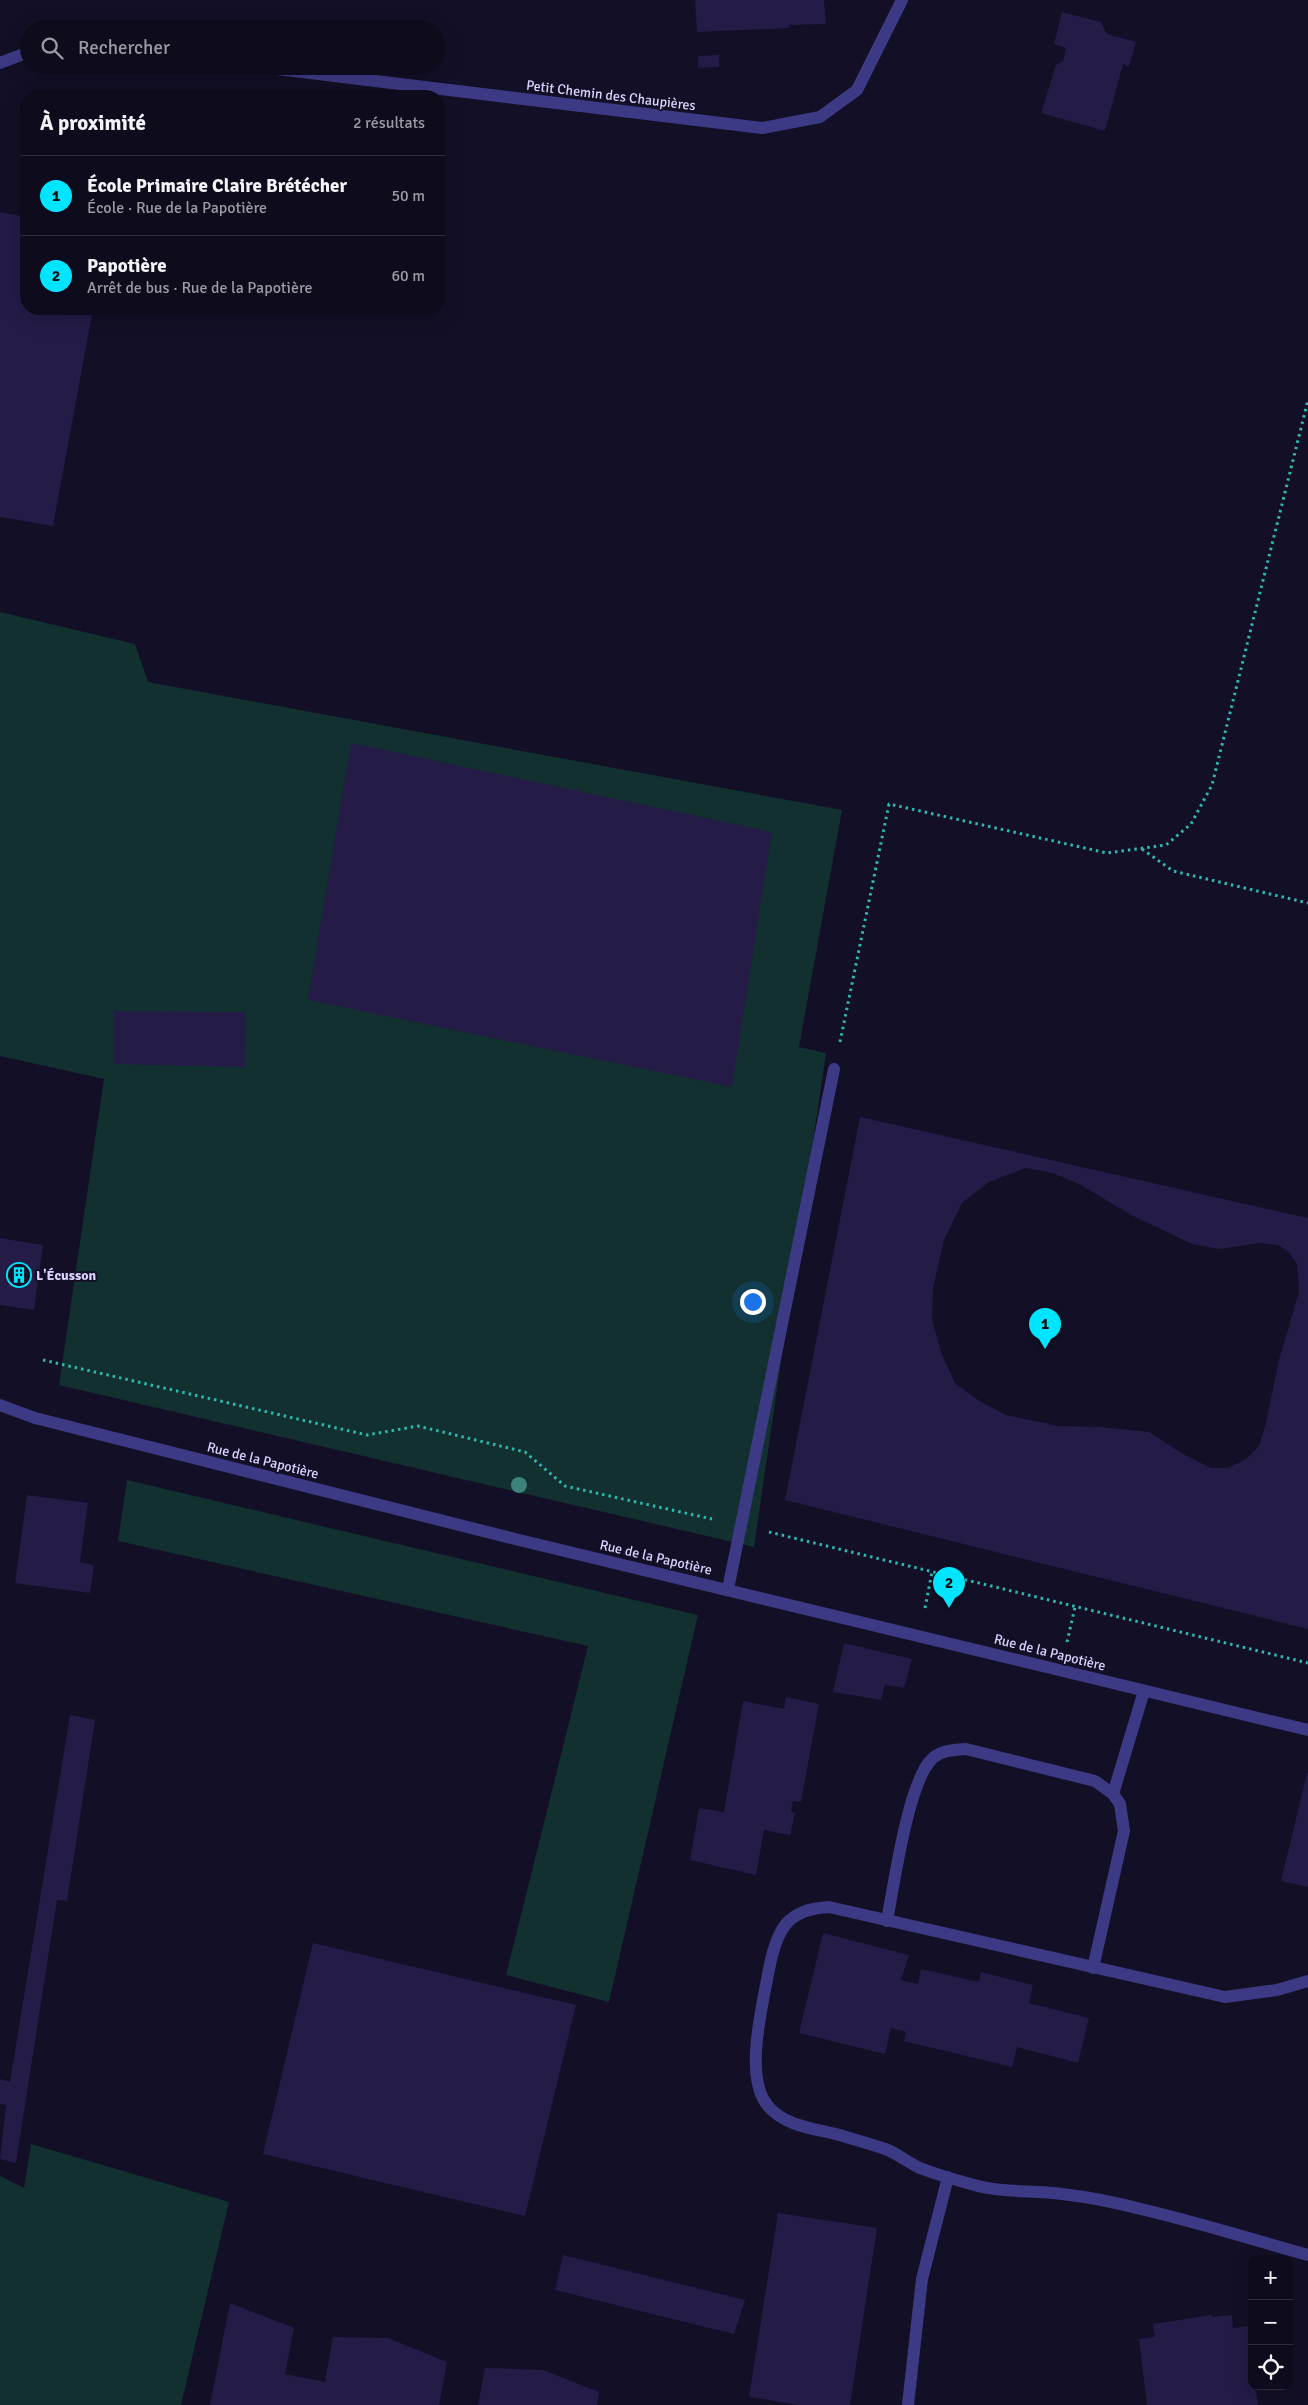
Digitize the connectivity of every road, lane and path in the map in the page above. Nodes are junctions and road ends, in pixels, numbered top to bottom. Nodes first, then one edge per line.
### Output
1 (902, 0) edge
2 (20, 55) edge
3 (0, 63) edge
4 (326, 75) edge
5 (1308, 400) edge
6 (1141, 849) junction
7 (1308, 903) edge
8 (834, 1069) joint
9 (43, 1360) dead end
10 (0, 1405) edge
11 (742, 1526) junction
12 (932, 1572) junction
13 (728, 1589) junction
14 (1075, 1607) junction
15 (924, 1614) dead end
16 (1066, 1650) dead end
17 (1308, 1664) edge
18 (1144, 1691) junction
19 (1308, 1730) edge
20 (1113, 1794) junction
21 (887, 1921) junction
22 (1093, 1968) junction
23 (1308, 1981) edge
24 (948, 2177) junction
25 (1308, 2255) edge
26 (908, 2405) edge

1 - 4 street, Petit Chemin des Chaupières
2 - 3 street
5 - 6 path
6 - 7 path
6 - 8 path
8 - 11 street
9 - 11 path
10 - 13 street, Rue de la Papotière
11 - 12 path
11 - 13 street
12 - 14 path
12 - 15 path
13 - 18 street, Rue de la Papotière
14 - 16 path
14 - 17 path
18 - 19 street, Rue de la Papotière
18 - 20 street
20 - 21 street
20 - 22 street
21 - 22 street
21 - 24 street
22 - 23 street
24 - 25 street
24 - 26 street

